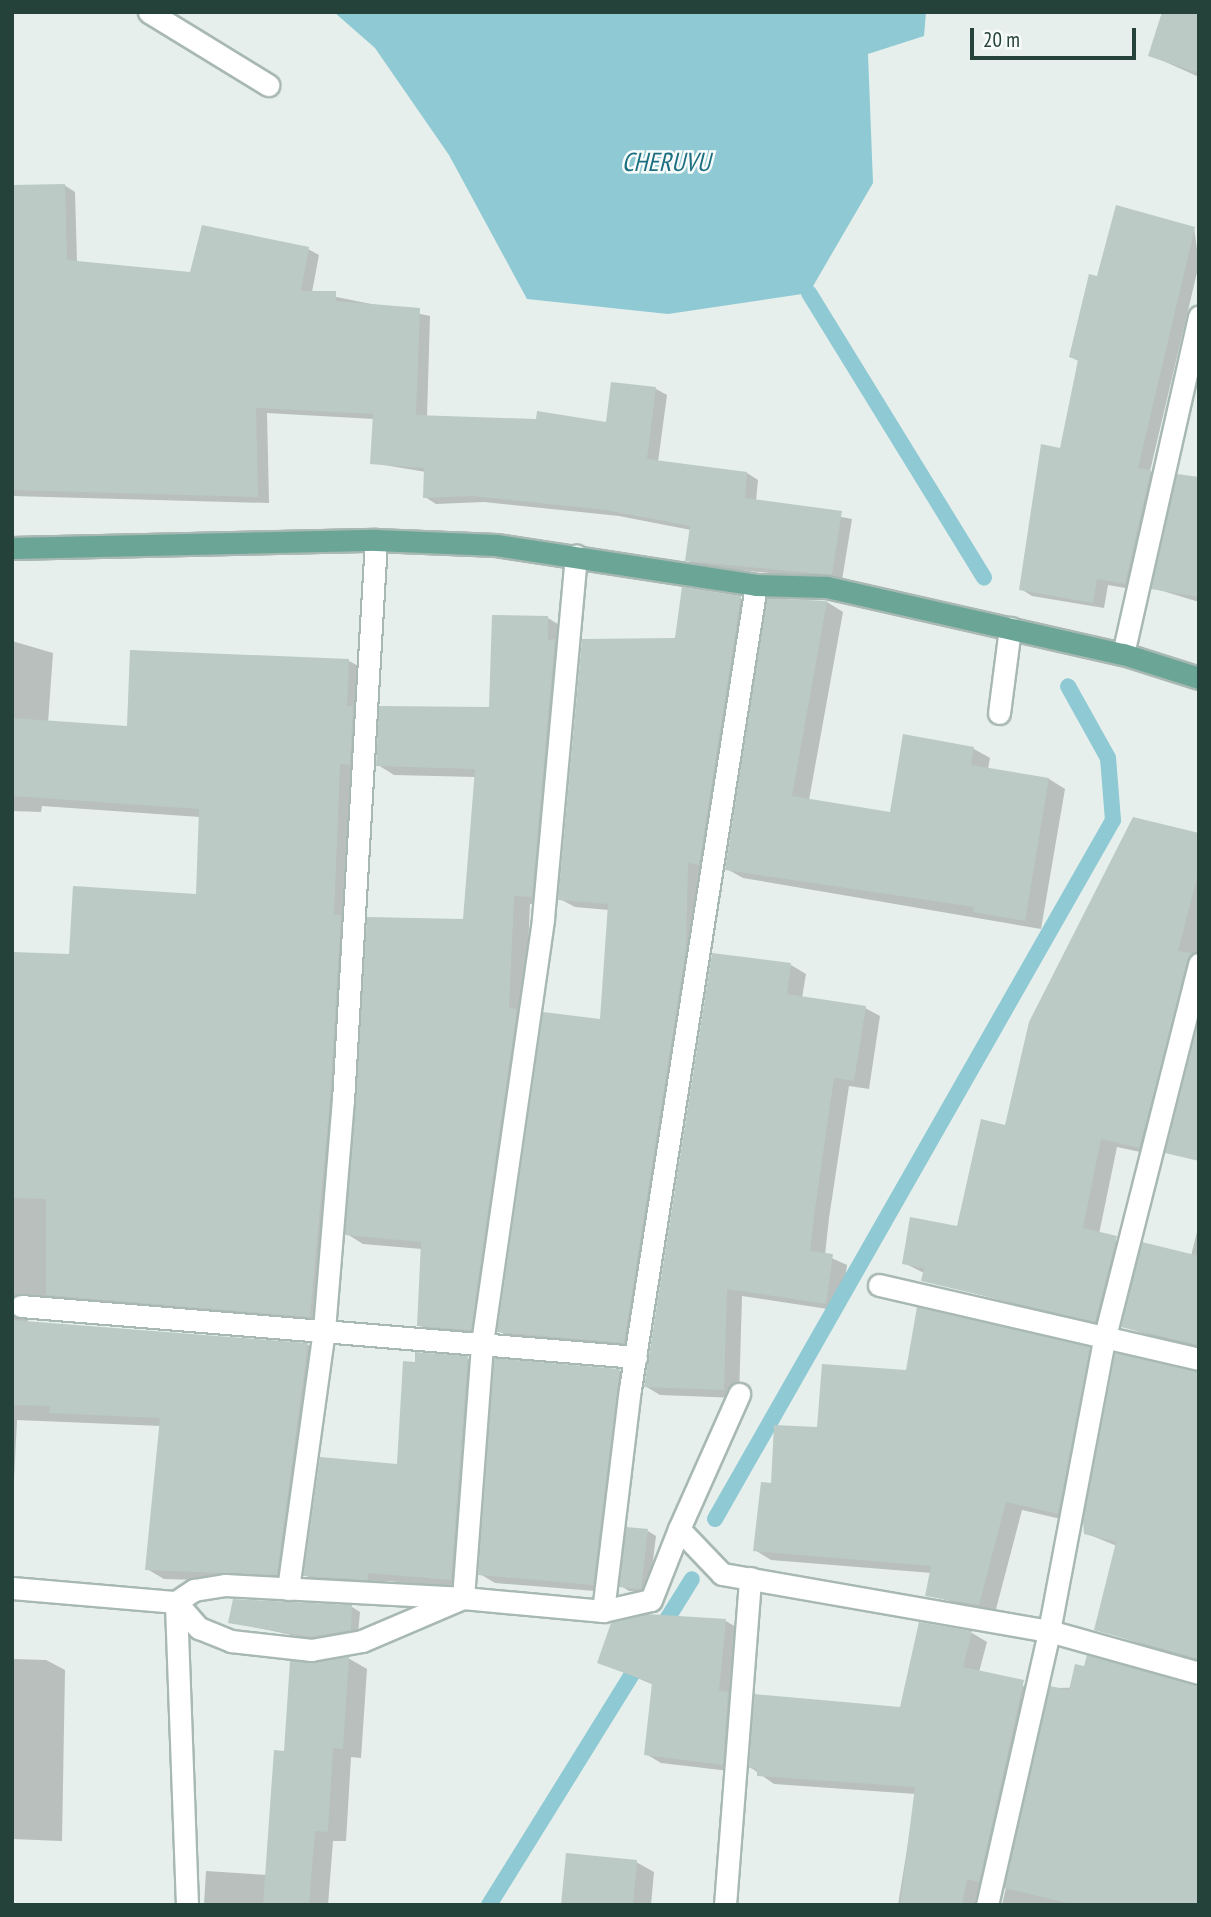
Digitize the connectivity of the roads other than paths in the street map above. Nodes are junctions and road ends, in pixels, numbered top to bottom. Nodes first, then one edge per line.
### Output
1 (149, 12) edge
2 (268, 85) dead end
3 (1199, 316) edge
4 (376, 540) junction
5 (12, 548) edge
6 (576, 556) junction
7 (756, 585) junction
8 (1010, 628) junction
9 (1123, 654) junction
10 (1199, 678) edge
11 (999, 713) dead end
12 (1199, 964) edge
13 (879, 1285) dead end
14 (21, 1306) dead end
15 (324, 1330) junction
16 (1105, 1336) junction
17 (482, 1343) junction
18 (636, 1357) junction
19 (1199, 1359) edge
20 (739, 1394) dead end
21 (679, 1528) junction
22 (750, 1578) junction
23 (12, 1588) edge
24 (288, 1589) junction
25 (463, 1598) junction
26 (176, 1602) junction
27 (603, 1611) junction
28 (1049, 1631) junction
29 (1199, 1673) edge
30 (187, 1905) edge
31 (725, 1905) edge
32 (987, 1905) edge

1 - 2 street
3 - 9 street
4 - 5 main road
4 - 6 main road
4 - 15 street
6 - 7 main road
6 - 17 street
7 - 8 main road
7 - 18 street
8 - 9 main road
8 - 11 street
9 - 10 main road
12 - 16 street
13 - 16 street
14 - 15 street
15 - 17 street
15 - 24 street
16 - 19 street
16 - 28 street
17 - 18 street
17 - 25 street
18 - 27 street
20 - 21 street
21 - 22 street
21 - 27 street
22 - 28 street
22 - 31 street
23 - 26 street
24 - 25 street
24 - 26 street
25 - 26 street
25 - 27 street
26 - 30 street
28 - 29 street
28 - 32 street

